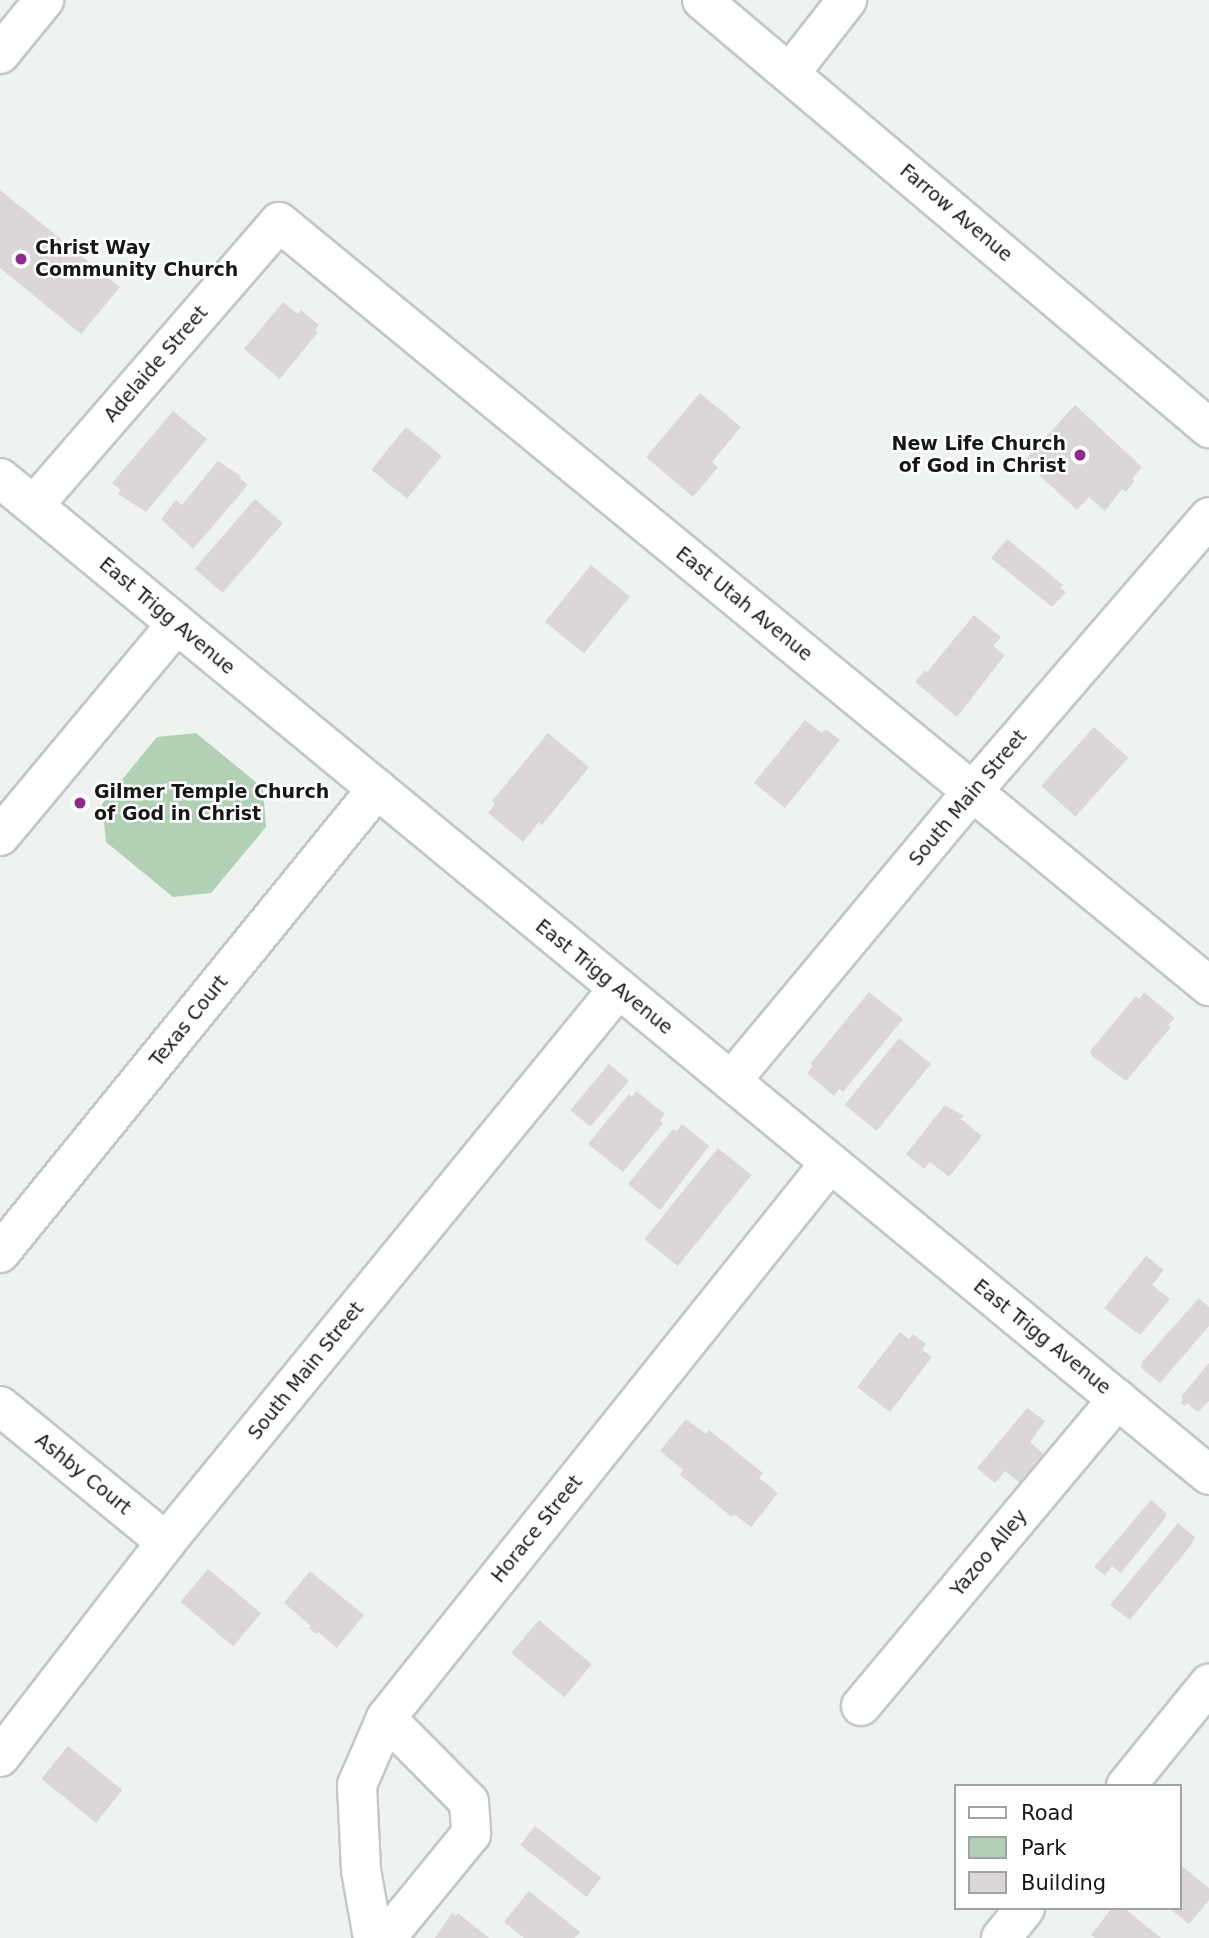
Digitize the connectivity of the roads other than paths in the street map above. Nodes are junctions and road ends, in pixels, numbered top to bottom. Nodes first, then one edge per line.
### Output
1 (44, 0) edge
2 (702, 0) edge
3 (847, 0) edge
4 (0, 54) edge
5 (790, 73) junction
6 (279, 222) joint
7 (1209, 428) edge
8 (0, 478) edge
9 (34, 505) junction
10 (1209, 517) edge
11 (176, 625) junction
12 (377, 789) junction
13 (972, 792) junction
14 (0, 836) edge
15 (1209, 986) edge
16 (618, 989) junction
17 (731, 1081) junction
18 (831, 1163) junction
19 (0, 1253) edge
20 (1118, 1399) junction
21 (0, 1406) edge
22 (1209, 1475) edge
23 (166, 1542) junction
24 (1209, 1684) edge
25 (861, 1706) dead end
26 (386, 1718) junction
27 (0, 1757) edge
28 (1128, 1784) edge
29 (1023, 1910) edge
30 (373, 1938) edge
31 (386, 1938) edge
32 (1001, 1938) edge

1 - 4 street
2 - 5 street, Farrow Avenue
3 - 5 street
5 - 7 street, Farrow Avenue
6 - 9 street, Adelaide Street
6 - 13 street, East Utah Avenue
8 - 9 street, East Trigg Avenue
9 - 11 street, East Trigg Avenue
10 - 13 street, South Main Street
11 - 12 street, East Trigg Avenue
11 - 14 street
12 - 16 street, East Trigg Avenue
12 - 19 street, Texas Court
13 - 15 street, East Utah Avenue
13 - 17 street, South Main Street
16 - 17 street, East Trigg Avenue
16 - 23 street, South Main Street
17 - 18 street, East Trigg Avenue
18 - 20 street, East Trigg Avenue
18 - 26 street, Horace Street
20 - 22 street, East Trigg Avenue
20 - 25 street, Yazoo Alley
21 - 23 street, Ashby Court
23 - 27 street, South Main Street
24 - 28 street
26 - 30 street, Horace Street
26 - 31 street
29 - 32 street

